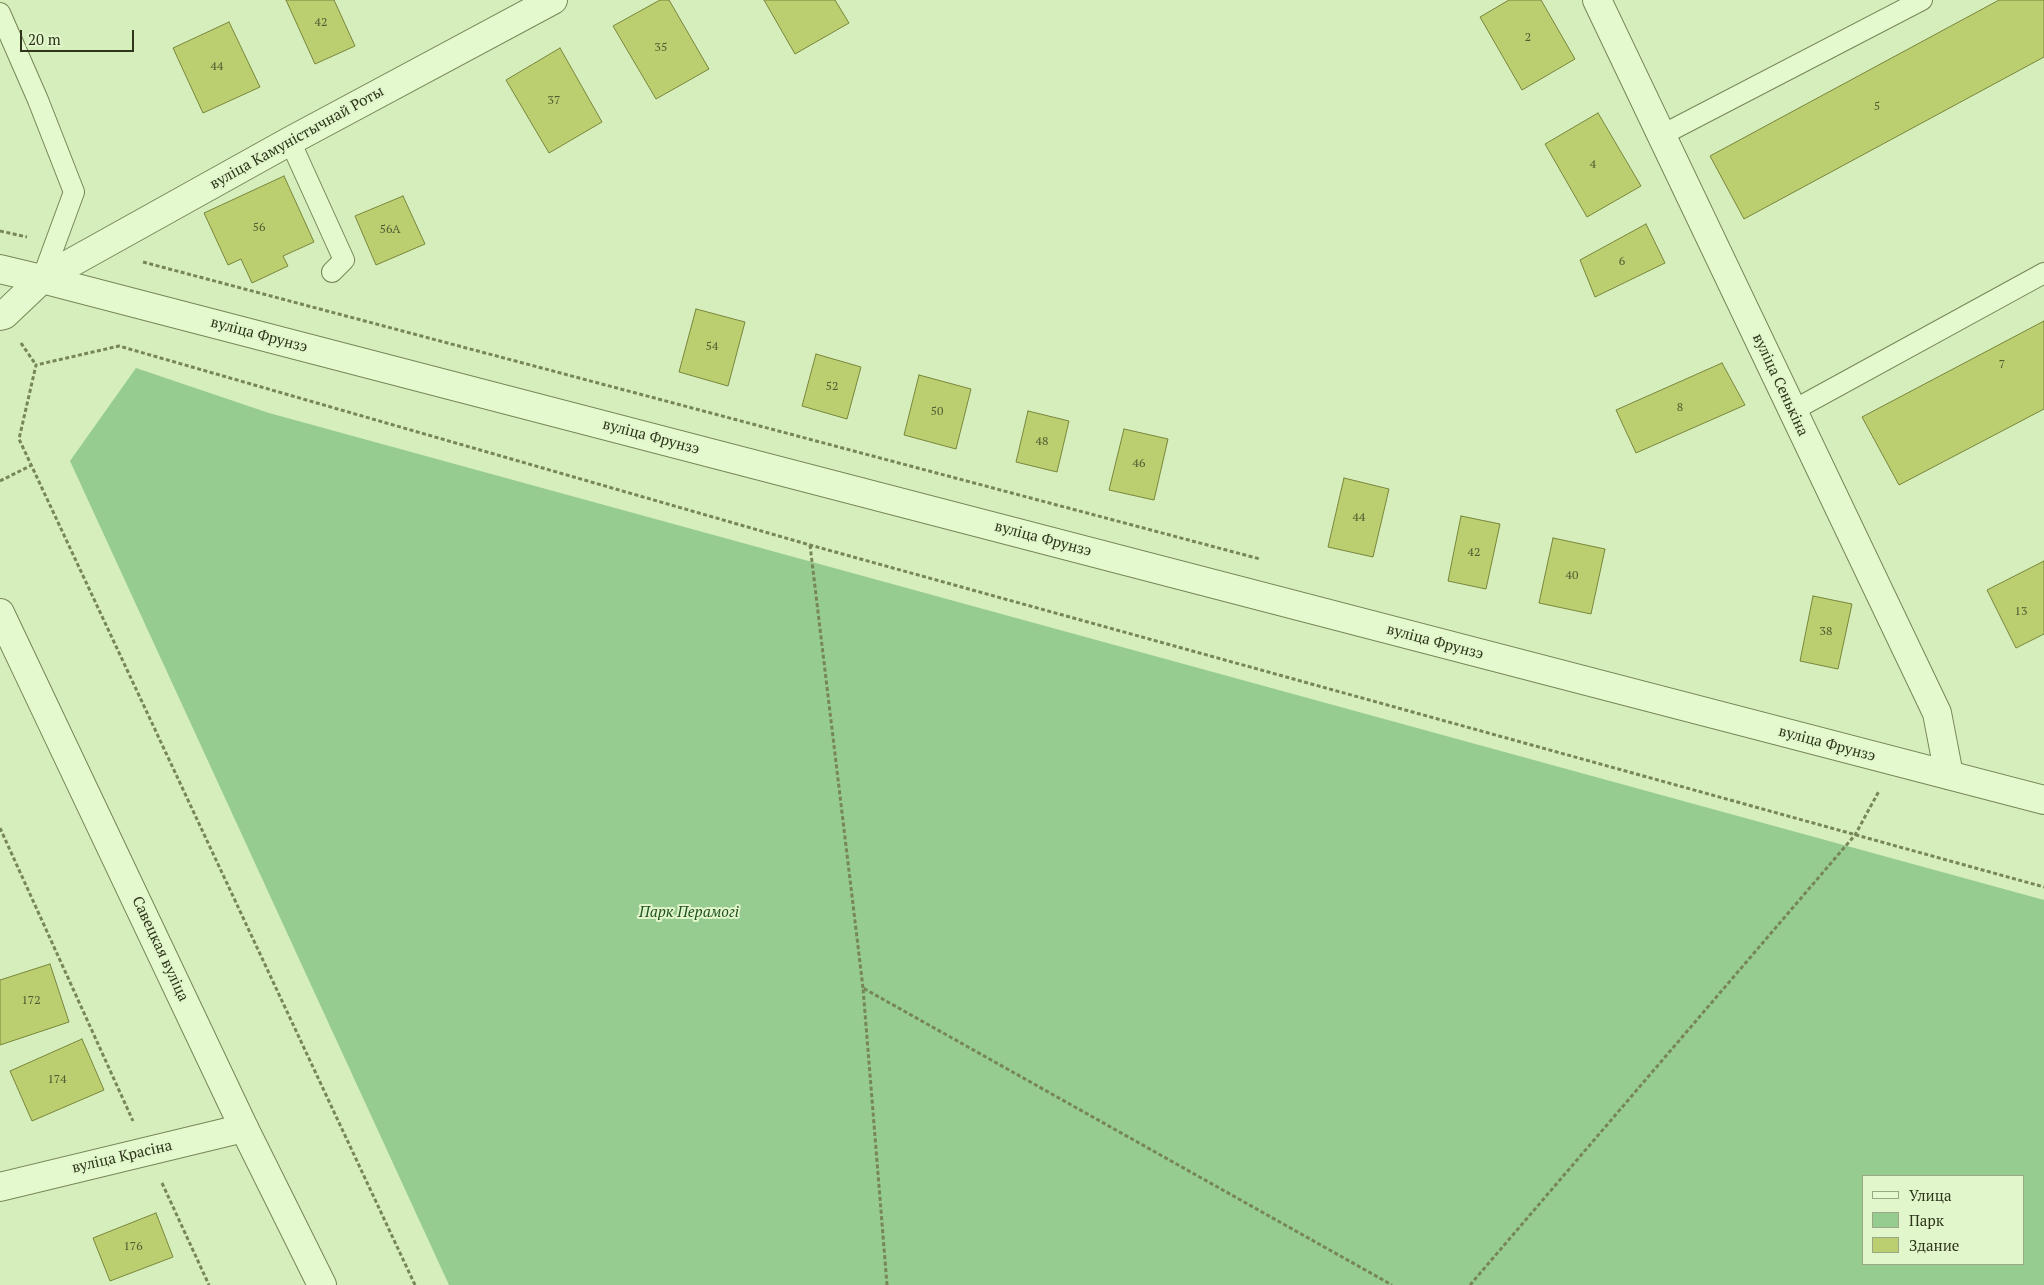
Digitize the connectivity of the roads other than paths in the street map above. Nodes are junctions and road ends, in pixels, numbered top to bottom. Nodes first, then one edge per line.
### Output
1 (553, 0) edge
2 (1597, 0) edge
3 (1922, 0) edge
4 (0, 13) edge
5 (1662, 135) junction
6 (290, 141) junction
7 (0, 269) edge
8 (332, 272) dead end
9 (2044, 273) edge
10 (42, 279) junction
11 (1, 318) edge
12 (1792, 411) junction
13 (0, 613) edge
14 (1949, 775) junction
15 (2044, 800) edge
16 (244, 1128) junction
17 (0, 1186) edge
18 (322, 1285) edge

1 - 6 street, вуліца Камуністычнай Роты
2 - 5 street, вуліца Сенькіна
3 - 5 lane
4 - 10 lane
5 - 12 street, вуліца Сенькіна
6 - 8 lane
6 - 10 street, вуліца Камуністычнай Роты
7 - 10 street, вуліца Фрунзэ
9 - 12 lane
10 - 11 street
10 - 14 street, вуліца Фрунзэ
12 - 14 street, вуліца Сенькіна
13 - 16 street, Савецкая вуліца
14 - 15 street, вуліца Фрунзэ
16 - 17 street, вуліца Красіна
16 - 18 street, Савецкая вуліца

